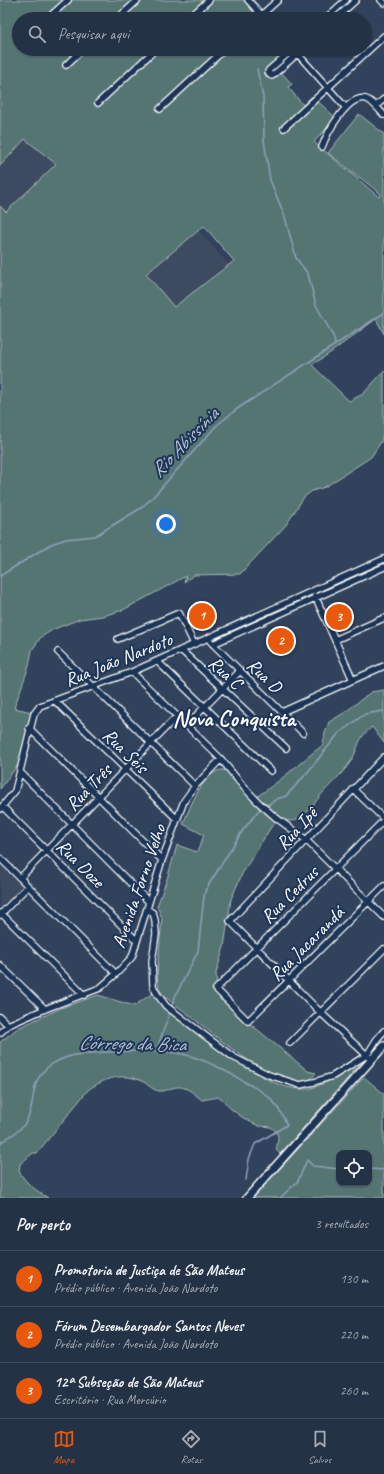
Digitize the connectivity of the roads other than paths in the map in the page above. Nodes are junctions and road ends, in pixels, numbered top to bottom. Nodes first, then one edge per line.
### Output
1 (68, 0) edge
2 (138, 0) edge
3 (209, 0) edge
4 (248, 0) edge
5 (278, 0) edge
6 (346, 0) edge
7 (356, 0) edge
8 (381, 0) edge
9 (384, 3) edge
10 (55, 12) edge
11 (125, 12) edge
12 (196, 12) edge
13 (257, 12) edge
14 (267, 12) edge
15 (333, 12) edge
16 (343, 12) edge
17 (384, 36) edge
18 (372, 47) edge
19 (76, 56) edge
20 (148, 56) edge
21 (217, 56) edge
22 (287, 56) edge
23 (290, 56) edge
24 (299, 56) edge
25 (363, 56) edge
26 (66, 65) dead end
27 (329, 88) junction
28 (384, 99) edge
29 (98, 103) dead end
30 (376, 106) junction
31 (346, 108) junction
32 (160, 109) dead end
33 (384, 116) edge
34 (284, 128) dead end
35 (322, 147) dead end
36 (384, 559) edge
37 (384, 567) edge
38 (313, 591) junction
39 (316, 598) junction
40 (384, 618) edge
41 (207, 638) junction
42 (118, 639) dead end
43 (335, 640) junction
44 (194, 644) junction
45 (212, 644) junction
46 (181, 650) junction
47 (58, 652) dead end
48 (157, 661) junction
49 (384, 666) edge
50 (240, 671) junction
51 (132, 672) junction
52 (353, 680) junction
53 (94, 687) junction
54 (222, 689) junction
55 (55, 701) junction
56 (204, 707) junction
57 (282, 712) junction
58 (177, 716) junction
59 (187, 725) junction
60 (30, 728) junction
61 (303, 733) dead end
62 (151, 743) junction
63 (286, 748) dead end
64 (384, 757) edge
65 (221, 759) junction
66 (125, 770) junction
67 (271, 771) dead end
68 (20, 772) junction
69 (195, 786) junction
70 (353, 789) junction
71 (98, 797) junction
72 (1, 808) edge
73 (177, 819) junction
74 (384, 819) edge
75 (72, 825) junction
76 (306, 839) junction
77 (47, 851) junction
78 (0, 858) edge
79 (162, 860) junction
80 (335, 869) junction
81 (20, 878) junction
82 (28, 886) junction
83 (384, 886) edge
84 (148, 902) junction
85 (368, 902) junction
86 (147, 909) junction
87 (1, 914) edge
88 (384, 917) edge
89 (137, 941) junction
90 (257, 948) junction
91 (384, 949) edge
92 (0, 964) edge
93 (116, 974) junction
94 (289, 981) junction
95 (84, 995) junction
96 (45, 1009) junction
97 (321, 1012) junction
98 (0, 1017) edge
99 (248, 1021) joint
100 (8, 1025) junction
101 (384, 1032) edge
102 (0, 1033) edge
103 (290, 1043) dead end
104 (384, 1046) edge
105 (370, 1058) junction
106 (247, 1198) edge

1 - 10 street
2 - 11 street
3 - 12 street
4 - 13 street
5 - 14 street
6 - 15 street
7 - 16 street
8 - 9 street
17 - 18 street
19 - 26 street
20 - 29 street
21 - 32 street
22 - 23 street
24 - 27 street
25 - 27 street
27 - 31 street
27 - 34 street
28 - 30 street
30 - 31 street
30 - 33 street
31 - 35 street
36 - 38 street, Rua João Nardoto
37 - 39 street
38 - 39 street
38 - 41 street, Rua João Nardoto
39 - 43 street
39 - 45 street
40 - 43 street
41 - 44 street, Rua João Nardoto
41 - 45 street, Rua D
42 - 44 street
43 - 52 street
44 - 46 street, Rua João Nardoto
45 - 50 street, Rua D
46 - 48 street, Rua João Nardoto
46 - 54 street, Rua C
47 - 53 street
48 - 51 street, Rua João Nardoto
48 - 56 street
49 - 52 street
50 - 54 street
50 - 57 street, Rua D
51 - 53 street, Rua João Nardoto
51 - 58 street
52 - 57 street
53 - 55 street, Rua João Nardoto
53 - 62 street
54 - 56 street
54 - 63 street, Rua C
55 - 60 street, Rua João Nardoto
55 - 66 street, Rua Seis
56 - 59 street
56 - 67 street
57 - 61 street, Rua D
58 - 59 street
58 - 62 street, Rua Três
59 - 65 street
60 - 68 street
60 - 71 street
62 - 66 street, Rua Três
62 - 69 street
64 - 70 street, Rua Ipê
65 - 69 street, Avenida Forno Velho
65 - 76 street
66 - 71 street, Rua Três
66 - 73 street, Rua Seis
68 - 72 street
68 - 75 street
69 - 73 street, Avenida Forno Velho
70 - 74 street
70 - 76 street, Rua Ipê
71 - 75 street, Rua Três
71 - 79 street
72 - 77 street, Rua Doze
73 - 79 street, Avenida Forno Velho
74 - 80 street, Rua Cedrus
75 - 77 street, Rua Três
75 - 84 street
76 - 80 street
76 - 90 street, Rua Ipê
77 - 81 street, Rua Três
77 - 89 street, Rua Doze
78 - 81 street
79 - 84 street, Avenida Forno Velho
80 - 85 street
80 - 90 street, Rua Cedrus
81 - 82 street
82 - 87 street
82 - 93 street
83 - 85 street, Rua Jacarandá
84 - 86 street, Avenida Forno Velho
85 - 88 street
85 - 94 street, Rua Jacarandá
86 - 89 street, Avenida Forno Velho
86 - 105 street
87 - 95 street
89 - 93 street, Avenida Forno Velho
90 - 94 street
90 - 99 street, Rua Cedrus
91 - 97 street
92 - 96 street
93 - 95 street, Avenida Forno Velho
94 - 97 street
94 - 99 street, Rua Jacarandá
95 - 96 street, Avenida Forno Velho
96 - 100 street, Avenida Forno Velho
97 - 103 street
97 - 105 street
98 - 100 street
100 - 102 street, Avenida Forno Velho
101 - 105 street
104 - 105 main road
105 - 106 main road

